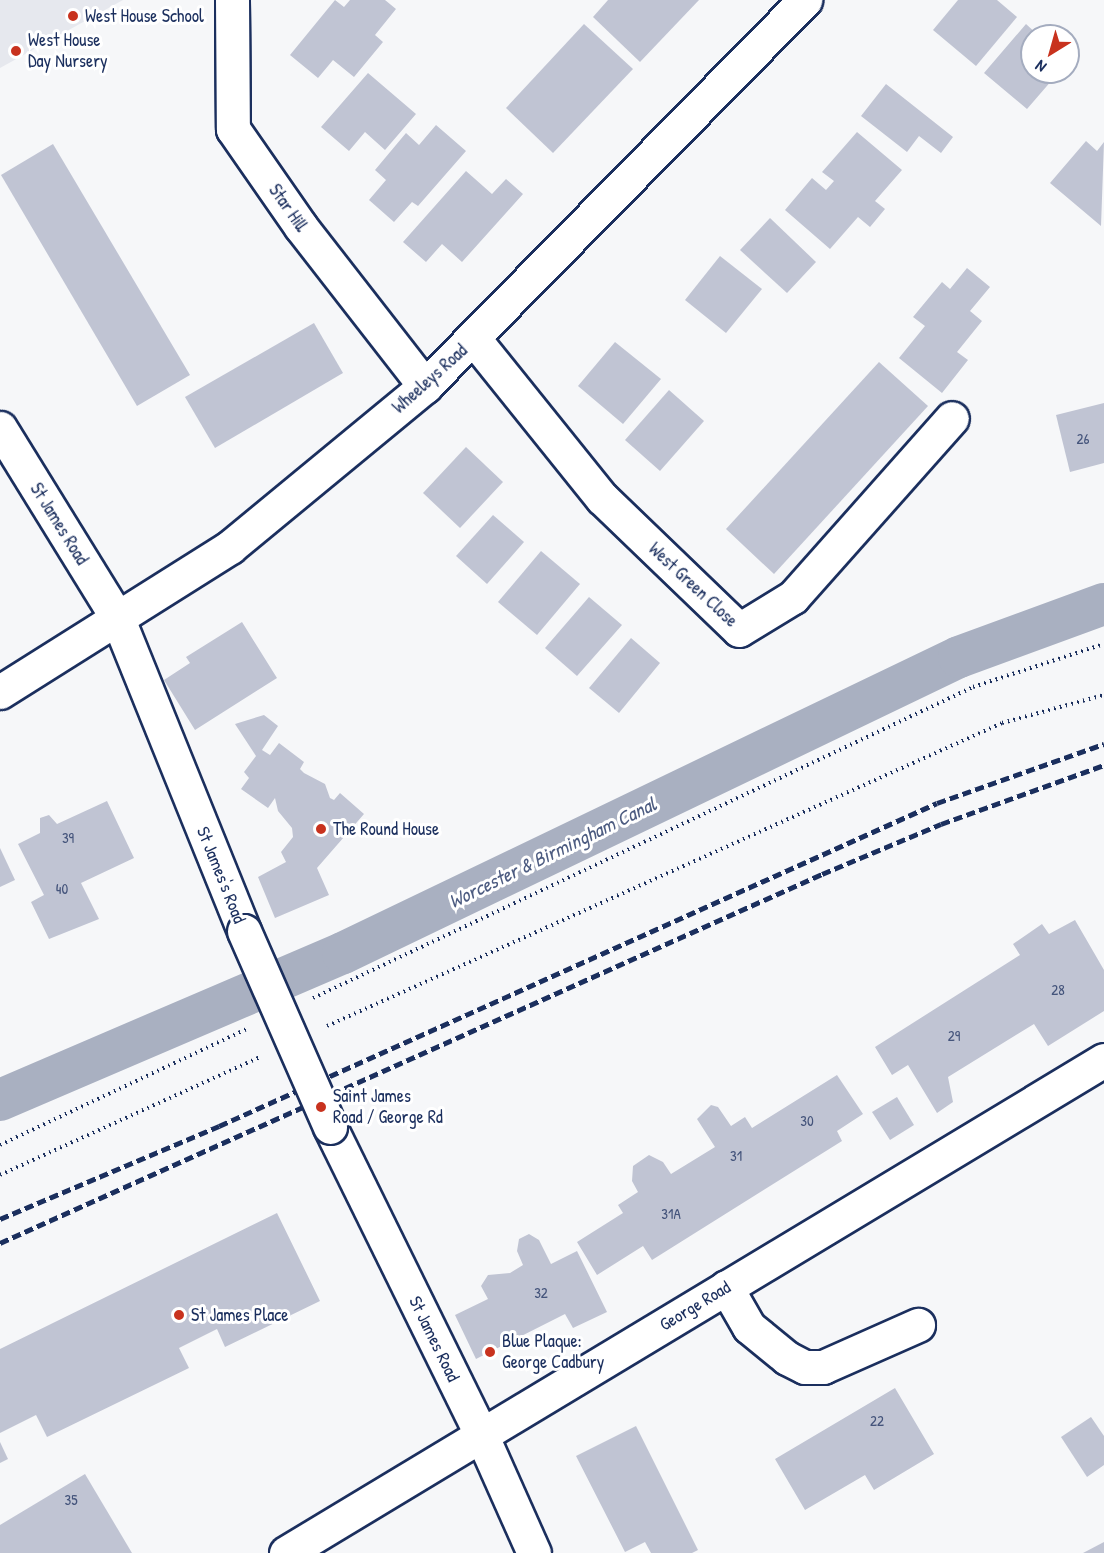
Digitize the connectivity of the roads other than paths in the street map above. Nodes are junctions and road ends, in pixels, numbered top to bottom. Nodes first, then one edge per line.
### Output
1 (232, 0) edge
2 (805, 0) edge
3 (474, 339) junction
4 (425, 386) junction
5 (952, 418) dead end
6 (0, 428) edge
7 (118, 619) junction
8 (0, 692) edge
9 (1104, 1060) edge
10 (330, 1127) joint
11 (726, 1287) junction
12 (918, 1325) dead end
13 (481, 1434) junction
14 (286, 1553) edge
15 (534, 1553) edge

1 - 4 street, Star Hill
2 - 3 street, Wheeleys Road
3 - 4 street, Wheeleys Road
3 - 5 street, West Green Close
4 - 7 street, Wheeleys Road
6 - 7 street, St James Road
7 - 8 street, Wheeleys Road
7 - 10 street, St James's Road, bridge
9 - 11 street, George Road
10 - 13 street, St James Road
11 - 12 street
11 - 13 street, George Road
13 - 14 street, George Road
13 - 15 street, St James Road

